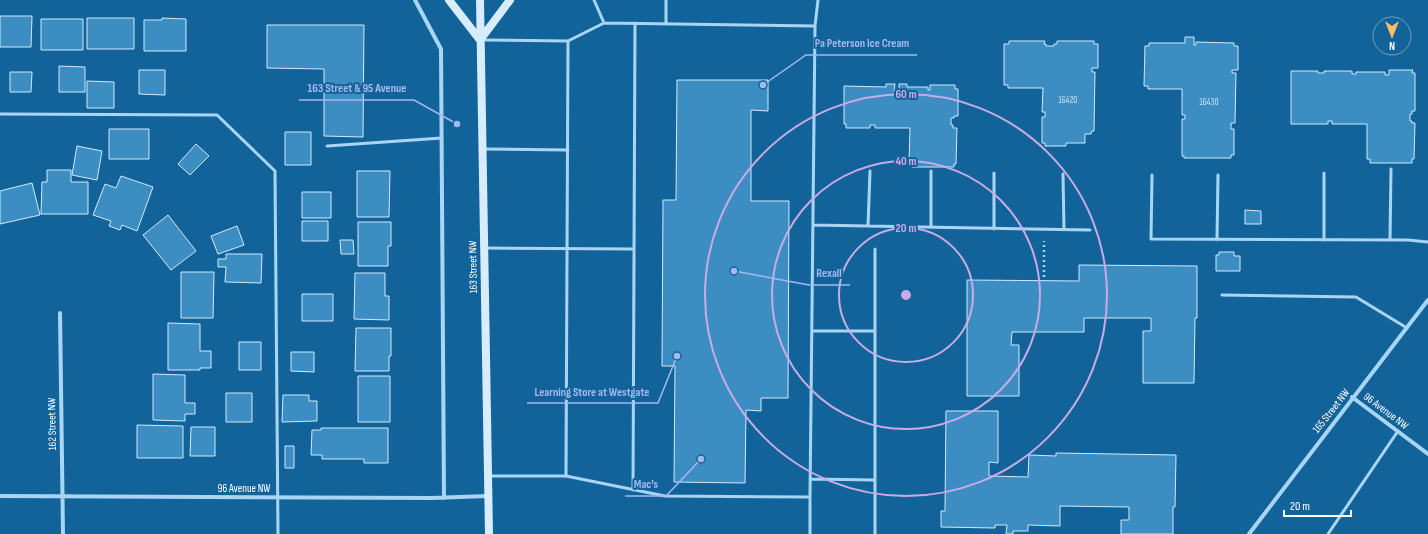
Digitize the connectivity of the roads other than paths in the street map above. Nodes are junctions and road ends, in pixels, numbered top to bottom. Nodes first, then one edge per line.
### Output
1 (416, 0) edge
2 (449, 0) edge
3 (480, 0) edge
4 (510, 0) edge
5 (594, 0) edge
6 (666, 0) edge
7 (818, 0) edge
8 (604, 23) junction
9 (636, 23) junction
10 (666, 24) junction
11 (815, 26) junction
12 (480, 40) junction
13 (568, 40) junction
14 (0, 114) edge
15 (442, 138) junction
16 (327, 146) dead end
17 (482, 149) junction
18 (568, 150) junction
19 (1391, 169) dead end
20 (870, 171) dead end
21 (931, 171) dead end
22 (994, 173) dead end
23 (1324, 173) dead end
24 (1063, 174) dead end
25 (1152, 175) dead end
26 (1218, 175) dead end
27 (813, 225) junction
28 (868, 226) junction
29 (931, 227) junction
30 (994, 229) junction
31 (1064, 230) junction
32 (1090, 230) dead end
33 (1217, 240) junction
34 (1324, 240) junction
35 (1390, 240) junction
36 (1428, 242) edge
37 (484, 248) junction
38 (567, 248) junction
39 (634, 249) junction
40 (875, 249) dead end
41 (1222, 295) dead end
42 (1428, 300) edge
43 (60, 313) dead end
44 (1407, 328) junction
45 (812, 331) junction
46 (875, 331) junction
47 (1352, 397) junction
48 (1398, 431) junction
49 (1428, 454) edge
50 (488, 476) junction
51 (566, 476) junction
52 (810, 479) junction
53 (875, 480) junction
54 (633, 490) junction
55 (0, 496) edge
56 (62, 496) junction
57 (489, 496) junction
58 (278, 497) junction
59 (810, 497) junction
60 (444, 498) junction
61 (63, 534) edge
62 (278, 534) edge
63 (489, 534) edge
64 (810, 534) edge
65 (875, 534) edge
66 (1249, 534) edge
67 (1328, 534) edge

1 - 15 street
2 - 12 main road
3 - 12 main road, 163 Street NW
4 - 12 main road
5 - 8 lane
6 - 10 lane
7 - 11 lane
8 - 9 lane
8 - 13 lane
9 - 10 lane
9 - 39 lane
10 - 11 lane
11 - 27 lane
12 - 13 lane
12 - 17 main road, 163 Street NW
13 - 18 lane
14 - 58 lane
15 - 16 lane
15 - 60 street
17 - 18 lane
17 - 37 main road, 163 Street NW
18 - 38 lane
19 - 35 lane
20 - 28 lane
21 - 29 lane
22 - 30 lane
23 - 34 lane
24 - 31 lane
25 - 33 lane
26 - 33 lane
27 - 28 lane
27 - 45 lane
28 - 29 lane
29 - 30 lane
30 - 31 lane
31 - 32 lane
33 - 34 lane
34 - 35 lane
35 - 36 lane
37 - 38 lane
37 - 50 main road, 163 Street NW
38 - 39 lane
38 - 51 lane
39 - 54 lane
40 - 46 lane
41 - 44 lane
42 - 44 street, 165 Street NW
43 - 56 street, 162 Street NW
44 - 47 street, 165 Street NW
45 - 46 lane
45 - 52 lane
46 - 53 lane
47 - 48 street, 96 Avenue NW
47 - 66 street, 165 Street NW
48 - 49 street, 96 Avenue NW
48 - 67 lane
50 - 51 lane
50 - 57 main road, 163 Street NW
51 - 54 lane
52 - 53 lane
52 - 59 lane
53 - 65 lane
54 - 59 lane
55 - 56 street, 96 Avenue NW
56 - 58 street, 96 Avenue NW
56 - 61 street, 162 Street NW
57 - 60 street, 96 Avenue NW
57 - 63 main road, 163 Street NW
58 - 60 street, 96 Avenue NW
58 - 62 lane
59 - 64 lane

